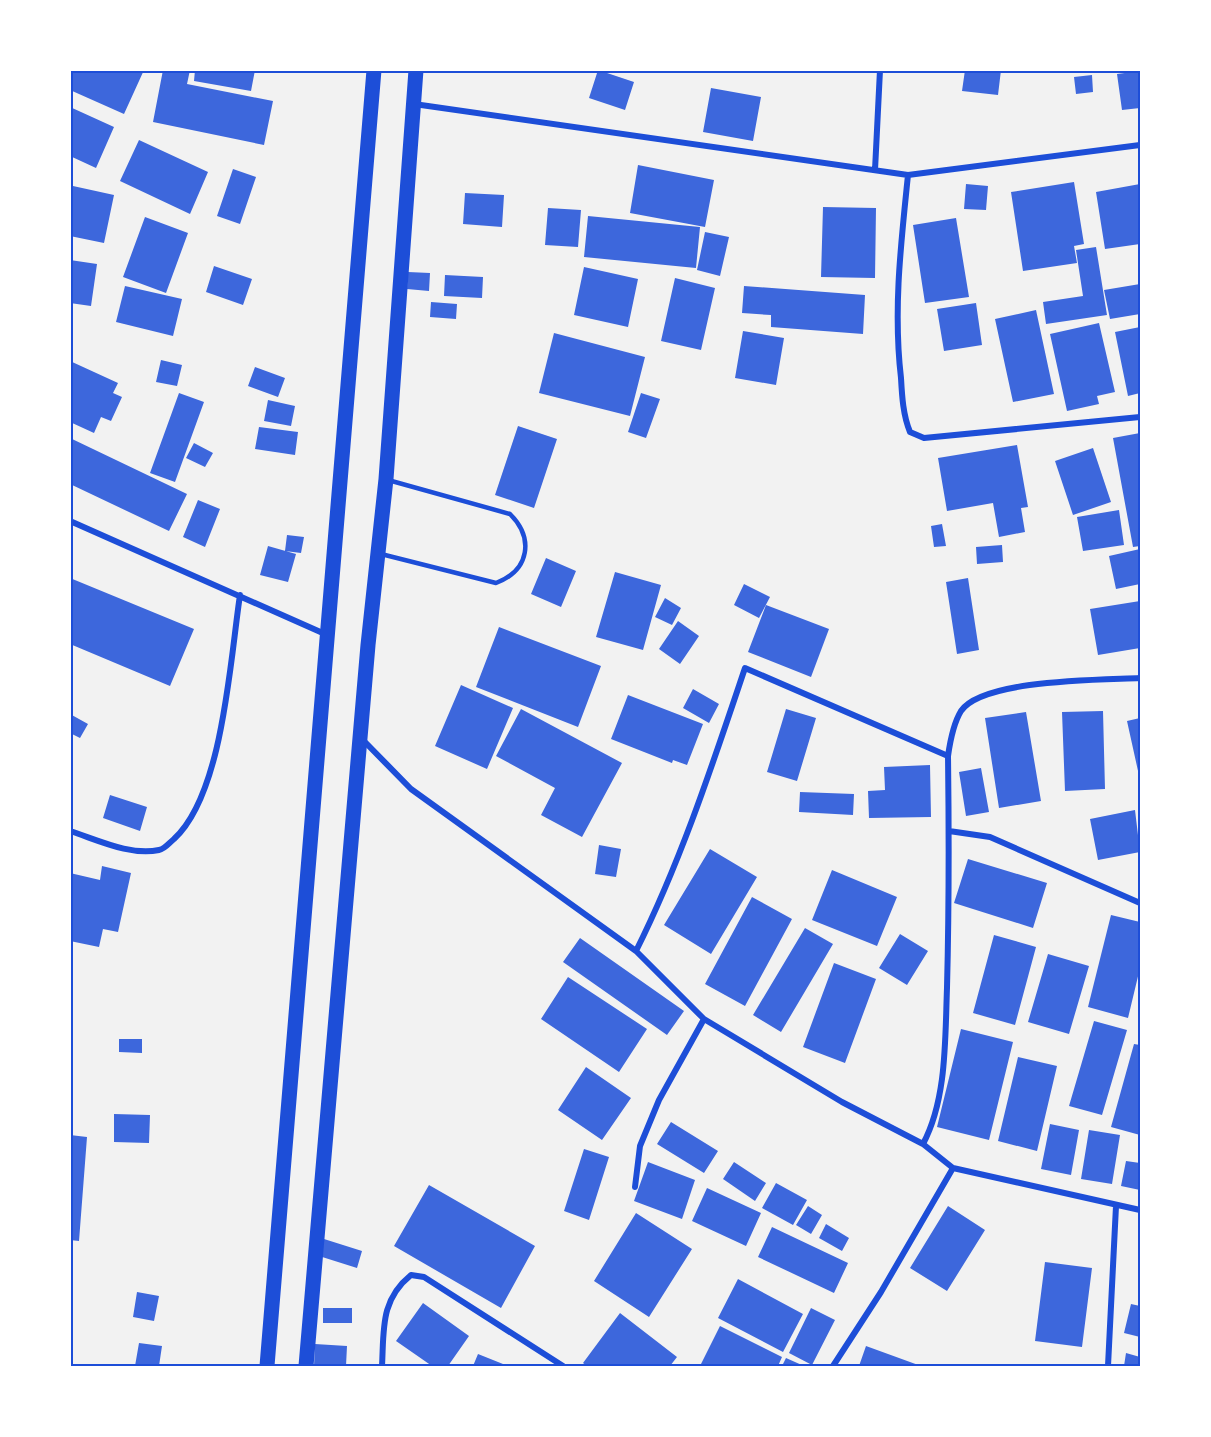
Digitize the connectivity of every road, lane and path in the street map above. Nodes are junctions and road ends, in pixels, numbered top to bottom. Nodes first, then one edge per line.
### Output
1 (374, 70) edge
2 (416, 70) edge
3 (880, 70) edge
4 (414, 104) junction
5 (1140, 145) edge
6 (875, 170) junction
7 (908, 175) junction
8 (1140, 417) edge
9 (386, 479) junction
10 (70, 521) edge
11 (378, 553) junction
12 (240, 595) junction
13 (326, 635) junction
14 (1140, 678) edge
15 (360, 738) junction
16 (948, 756) junction
17 (70, 831) edge
18 (949, 831) junction
19 (1140, 903) edge
20 (636, 951) junction
21 (704, 1019) junction
22 (923, 1144) junction
23 (953, 1168) junction
24 (635, 1187) dead end
25 (1116, 1206) junction
26 (1140, 1210) edge
27 (267, 1366) edge
28 (306, 1366) edge
29 (382, 1366) edge
30 (563, 1366) edge
31 (834, 1366) edge
32 (1108, 1366) edge

1 - 13 main road
2 - 4 main road
3 - 6 street
4 - 6 street
4 - 9 main road
5 - 7 street
6 - 7 street
7 - 8 street
9 - 11 main road
9 - 11 lane
10 - 12 street
11 - 15 main road
12 - 13 street
12 - 17 street
13 - 27 main road
14 - 16 street
15 - 20 street
15 - 28 main road
16 - 18 street
16 - 20 street
18 - 19 street
18 - 22 street
20 - 21 street
21 - 22 street
21 - 24 street
22 - 23 street
23 - 25 street
23 - 31 street
25 - 26 street
25 - 32 street
29 - 30 street

